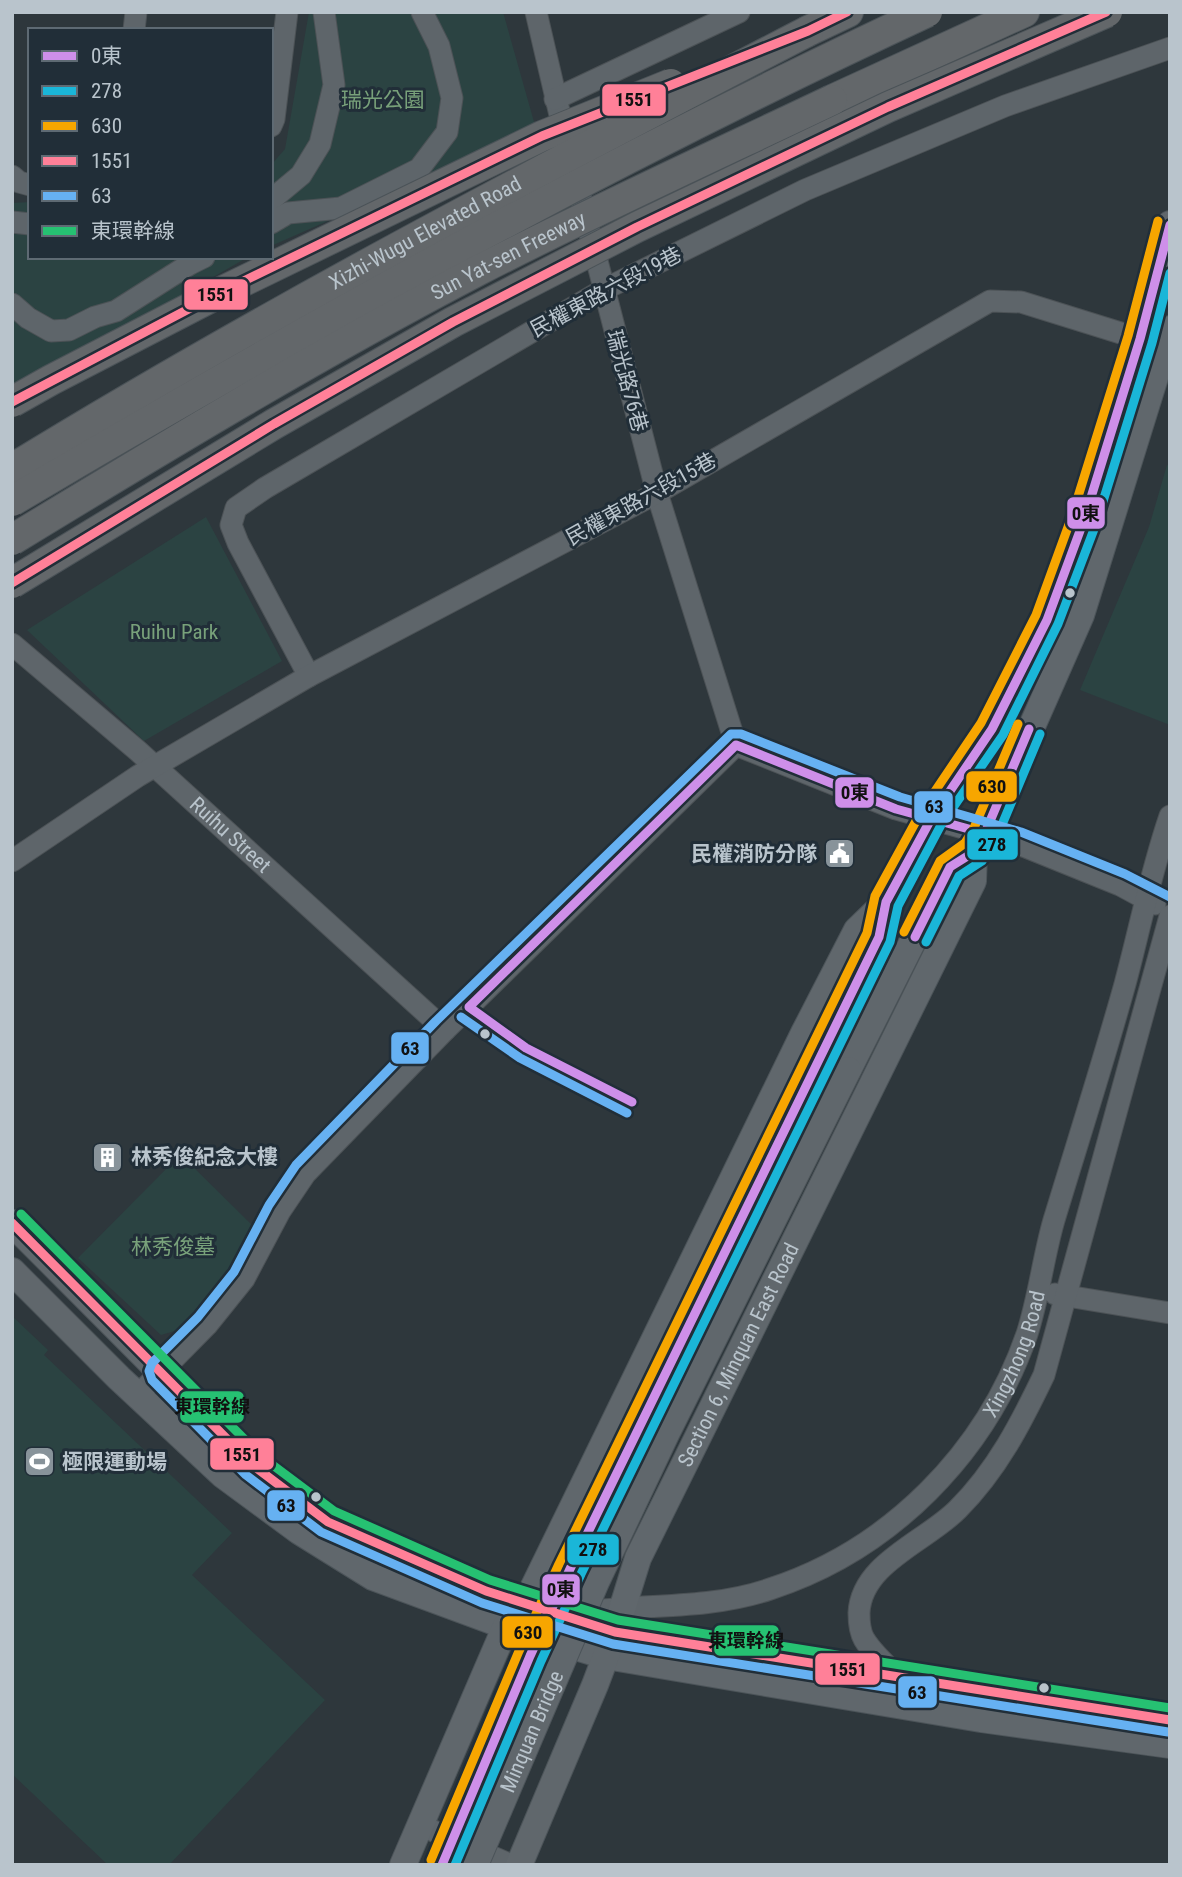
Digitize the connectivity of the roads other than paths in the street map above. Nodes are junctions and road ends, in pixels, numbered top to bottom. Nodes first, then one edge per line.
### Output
1 (287, 12) edge
2 (324, 12) edge
3 (422, 12) edge
4 (536, 12) edge
5 (739, 12) edge
6 (848, 12) edge
7 (927, 12) edge
8 (1024, 12) edge
9 (1107, 12) edge
10 (808, 31) junction
11 (1170, 48) edge
12 (555, 99) junction
13 (273, 121) edge
14 (12, 176) edge
15 (28, 184) edge
16 (273, 198) edge
17 (273, 222) edge
18 (1170, 224) edge
19 (200, 259) edge
20 (603, 290) junction
21 (12, 303) edge
22 (1170, 329) edge
23 (1140, 339) junction
24 (12, 402) edge
25 (12, 469) edge
26 (657, 493) junction
27 (12, 501) edge
28 (12, 540) edge
29 (12, 583) edge
30 (12, 644) edge
31 (309, 676) junction
32 (736, 746) junction
33 (154, 767) junction
34 (1170, 817) edge
35 (931, 819) junction
36 (980, 842) junction
37 (12, 861) edge
38 (1146, 899) junction
39 (886, 902) junction
40 (1170, 911) edge
41 (1170, 916) edge
42 (445, 1030) junction
43 (848, 1070) joint
44 (12, 1223) edge
45 (12, 1271) edge
46 (1039, 1291) junction
47 (1067, 1295) junction
48 (1170, 1313) edge
49 (162, 1371) junction
50 (138, 1395) junction
51 (587, 1479) junction
52 (660, 1513) junction
53 (524, 1605) junction
54 (506, 1626) junction
55 (614, 1632) junction
56 (900, 1678) junction
57 (1170, 1720) edge
58 (1170, 1745) edge
59 (420, 1825) junction
60 (403, 1865) edge
61 (442, 1865) edge
62 (475, 1865) edge
63 (511, 1865) edge
64 (520, 1865) edge

1 - 13 street
2 - 16 street
3 - 17 street
4 - 12 street, 瑞光路76巷
5 - 12 street
6 - 10 highway, Xizhi-Wugu Elevated Road
7 - 27 highway, Sun Yat-sen Freeway, bridge
8 - 28 highway, Sun Yat-sen Freeway, bridge
9 - 29 highway, bridge
10 - 24 highway, bridge
10 - 25 highway, Xizhi-Wugu Elevated Road, bridge
11 - 20 street, 民權東路六段19巷
12 - 20 street, 瑞光路76巷
14 - 15 street
18 - 23 main road
19 - 21 street
20 - 26 street, 瑞光路76巷
20 - 31 street, 民權東路六段19巷
22 - 36 main road, Section 6, Minquan East Road
23 - 26 street, 民權東路六段15巷
23 - 35 main road
26 - 31 street, 民權東路六段15巷
26 - 32 street, 瑞光路76巷
30 - 33 street, Ruihu Street
31 - 33 street, 民權東路六段15巷
32 - 35 street
32 - 42 street
33 - 37 street, 民權東路六段15巷
33 - 42 street, Ruihu Street
34 - 38 street, Xingzhong Road
35 - 36 street
35 - 39 main road
36 - 38 street
36 - 43 main road, Section 6, Minquan East Road
36 - 52 main road, Section 6, Minquan East Road
38 - 40 street
38 - 46 street, Xingzhong Road
39 - 51 main road
39 - 61 main road, Minquan Bridge, bridge
41 - 47 street, Xingzhong Road
42 - 49 street
43 - 62 main road, Minquan Bridge, bridge
44 - 49 main road
45 - 50 main road
46 - 47 street
46 - 55 street, Xingzhong Road
47 - 48 street
47 - 56 street, Xingzhong Road
49 - 50 street
49 - 53 main road
50 - 54 main road
51 - 52 street
51 - 53 main road
52 - 55 main road, Section 6, Minquan East Road
53 - 54 main road
53 - 55 main road
54 - 55 main road
54 - 59 main road
55 - 56 main road
55 - 58 main road
55 - 64 main road, Section 6, Minquan East Road
56 - 57 main road
59 - 60 main road
59 - 63 street

